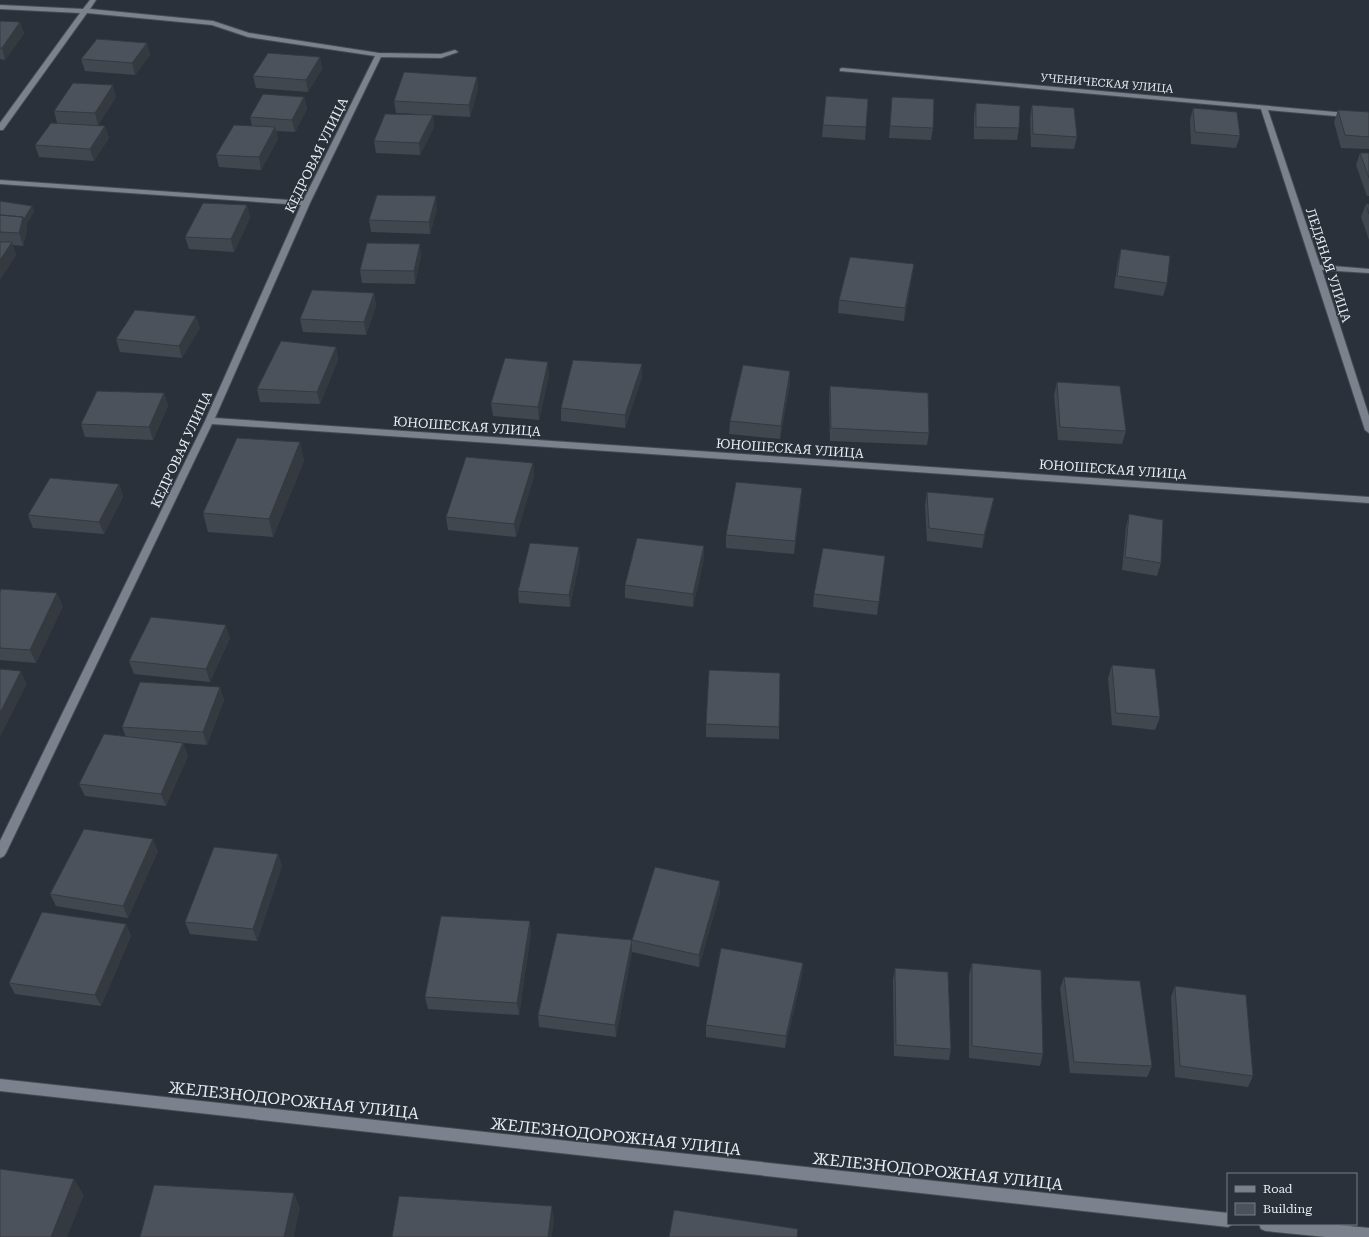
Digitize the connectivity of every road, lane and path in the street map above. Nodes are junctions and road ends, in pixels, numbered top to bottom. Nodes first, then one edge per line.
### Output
1 (93, 0) edge
2 (0, 7) edge
3 (86, 11) junction
4 (455, 52) dead end
5 (379, 55) junction
6 (842, 70) dead end
7 (1264, 108) junction
8 (1369, 116) edge
9 (0, 128) edge
10 (0, 182) edge
11 (306, 203) junction
12 (1317, 267) junction
13 (1369, 271) edge
14 (209, 421) junction
15 (1369, 430) edge
16 (1369, 500) edge
17 (0, 853) edge
18 (0, 1085) edge
19 (1227, 1220) edge
20 (1275, 1225) edge
21 (1369, 1235) edge

1 - 3 street
2 - 3 street
3 - 5 street
3 - 9 street
4 - 5 street
5 - 11 street, КЕДРОВАЯ УЛИЦА
6 - 7 street, УЧЕНИЧЕСКАЯ УЛИЦА
7 - 8 street, УЧЕНИЧЕСКАЯ УЛИЦА
7 - 12 street, ЛЕДЯНАЯ УЛИЦА
10 - 11 street
11 - 14 street, КЕДРОВАЯ УЛИЦА
12 - 13 street
12 - 15 street, ЛЕДЯНАЯ УЛИЦА
14 - 16 street, ЮНОШЕСКАЯ УЛИЦА
14 - 17 street, КЕДРОВАЯ УЛИЦА
18 - 19 street, ЖЕЛЕЗНОДОРОЖНАЯ УЛИЦА
20 - 21 street

